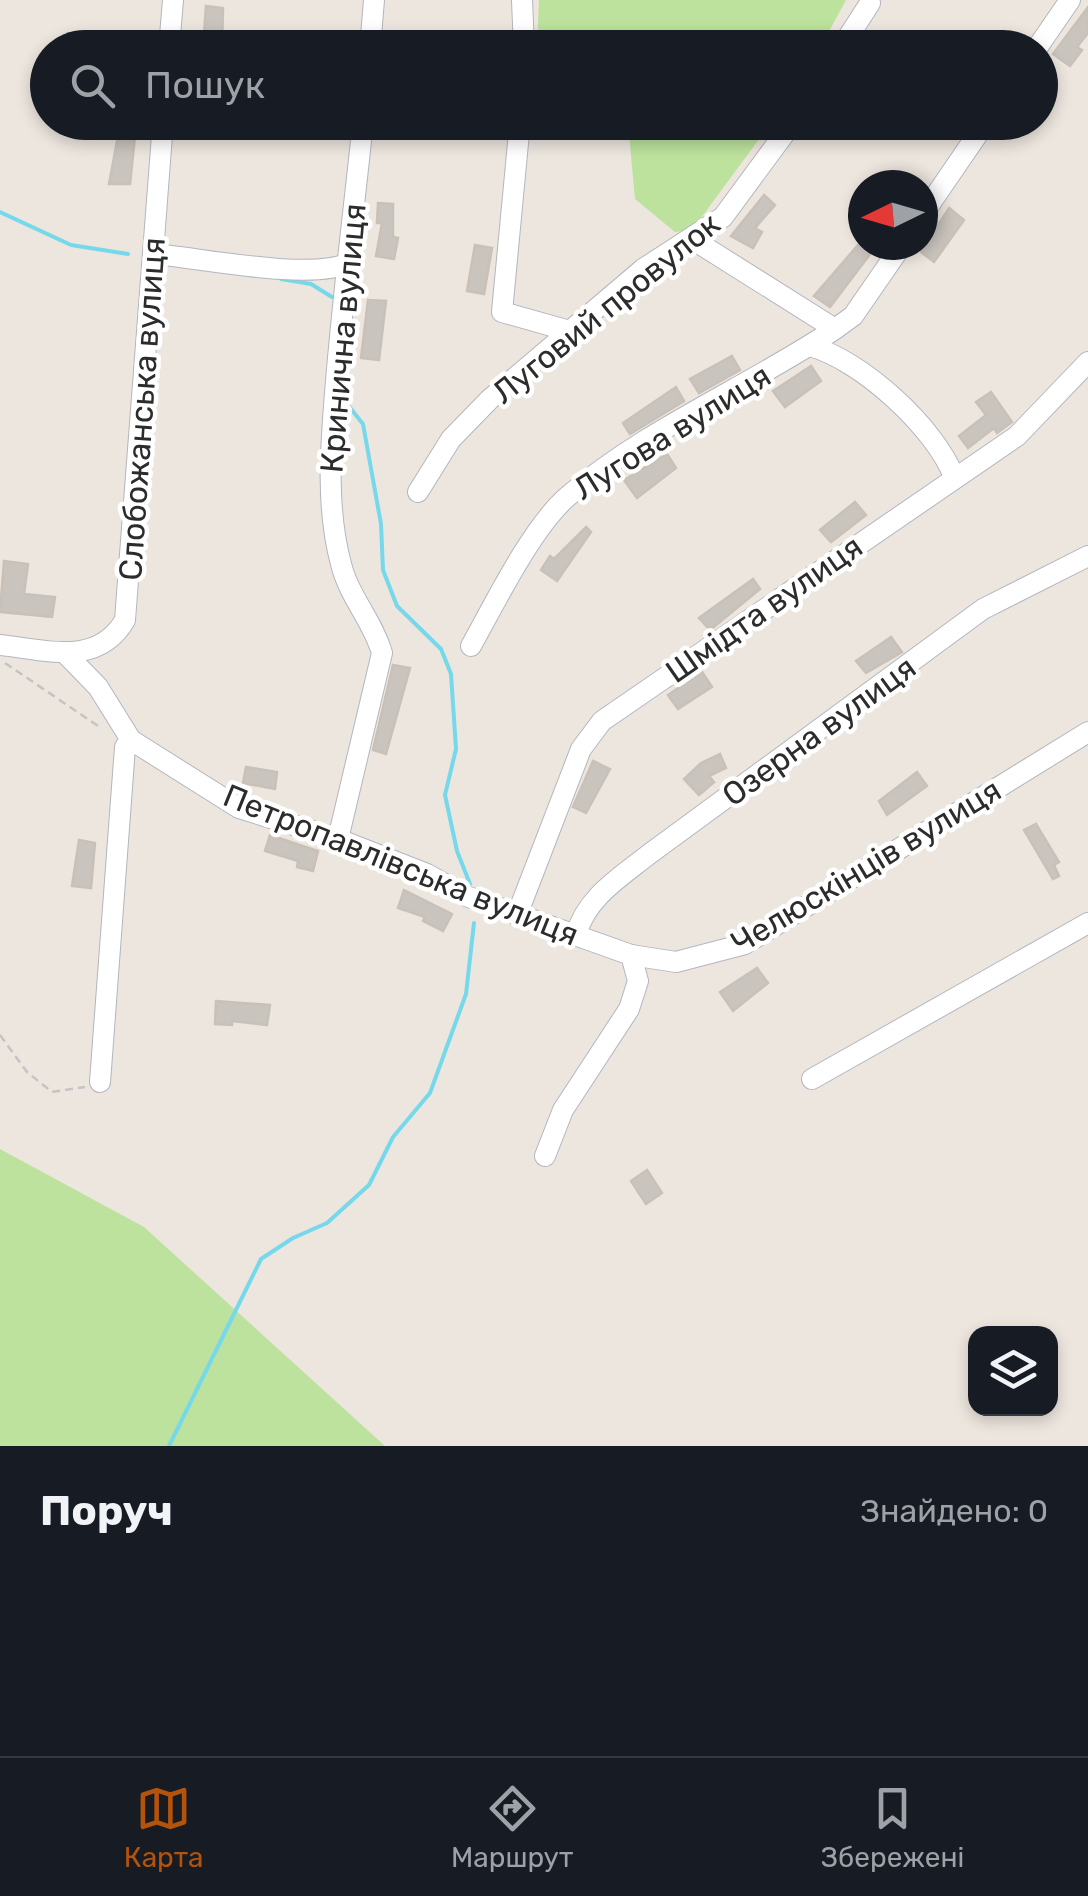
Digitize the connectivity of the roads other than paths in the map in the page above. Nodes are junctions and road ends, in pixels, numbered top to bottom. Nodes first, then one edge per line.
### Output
1 (172, 0) edge
2 (374, 0) edge
3 (522, 0) edge
4 (1070, 0) edge
5 (870, 3) dead end
6 (170, 30) edge
7 (372, 30) edge
8 (523, 30) edge
9 (853, 30) edge
10 (1050, 30) edge
11 (162, 140) edge
12 (360, 140) edge
13 (518, 140) edge
14 (780, 140) edge
15 (974, 140) edge
16 (938, 192) edge
17 (692, 238) junction
18 (154, 254) junction
19 (892, 260) edge
20 (349, 262) junction
21 (835, 329) junction
22 (573, 332) junction
23 (810, 346) junction
24 (1088, 362) edge
25 (954, 478) junction
26 (418, 492) dead end
27 (1088, 556) edge
28 (0, 644) edge
29 (471, 646) dead end
30 (64, 652) junction
31 (1088, 732) edge
32 (131, 740) junction
33 (338, 838) junction
34 (517, 915) junction
35 (1088, 923) edge
36 (576, 935) junction
37 (632, 956) junction
38 (812, 1079) dead end
39 (100, 1082) road end
40 (545, 1156) dead end

1 - 6 street
2 - 7 street
3 - 8 street
4 - 10 street
5 - 9 street
11 - 18 street, Слобожанська вулиця
12 - 20 street, Кринична вулиця
13 - 22 street
14 - 17 street, Луговий провулок
15 - 16 street
17 - 21 street
17 - 22 street, Луговий провулок
18 - 20 street
18 - 30 street, Слобожанська вулиця
19 - 21 street, Лугова вулиця
20 - 33 street, Кринична вулиця
21 - 23 street, Лугова вулиця
22 - 26 street, Луговий провулок
23 - 25 street
23 - 29 street, Лугова вулиця
24 - 25 street, Шмідта вулиця
25 - 34 street, Шмідта вулиця
27 - 36 street, Озерна вулиця
28 - 30 street
30 - 32 street, Петропавлівська вулиця
31 - 37 street, Челюскінців вулиця
32 - 33 street, Петропавлівська вулиця
32 - 39 street
33 - 34 street, Петропавлівська вулиця
34 - 36 street, Петропавлівська вулиця
35 - 38 street
36 - 37 street, Петропавлівська вулиця
37 - 40 street

